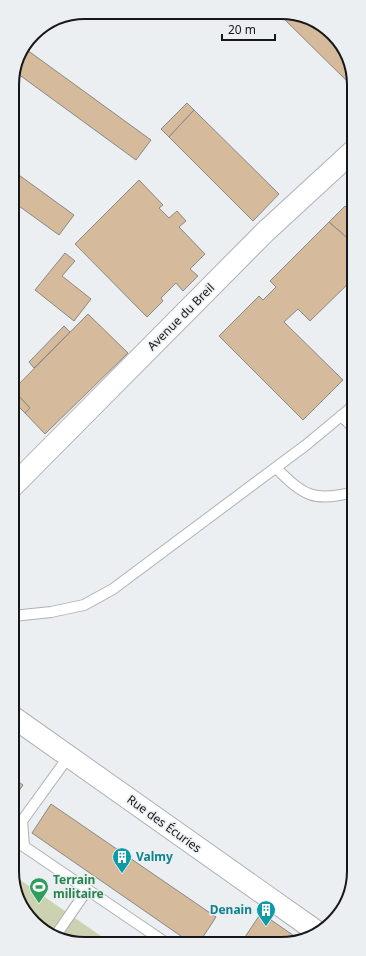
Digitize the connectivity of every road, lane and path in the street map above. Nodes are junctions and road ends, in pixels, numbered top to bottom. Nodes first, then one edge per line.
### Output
1 (347, 157) edge
2 (347, 411) edge
3 (341, 416) junction
4 (347, 422) edge
5 (276, 468) junction
6 (19, 480) edge
7 (347, 493) edge
8 (19, 615) edge
9 (19, 721) edge
10 (69, 756) junction
11 (19, 843) edge
12 (24, 846) junction
13 (87, 890) junction
14 (313, 929) edge
15 (58, 932) edge
16 (157, 937) edge

1 - 6 street, Avenue du Breil
2 - 3 lane
3 - 4 lane
3 - 5 lane
5 - 7 lane
5 - 8 lane
9 - 10 street, Rue des Écuries
10 - 12 lane
10 - 14 street, Rue des Écuries
11 - 12 lane
12 - 13 lane
13 - 15 lane
13 - 16 lane

